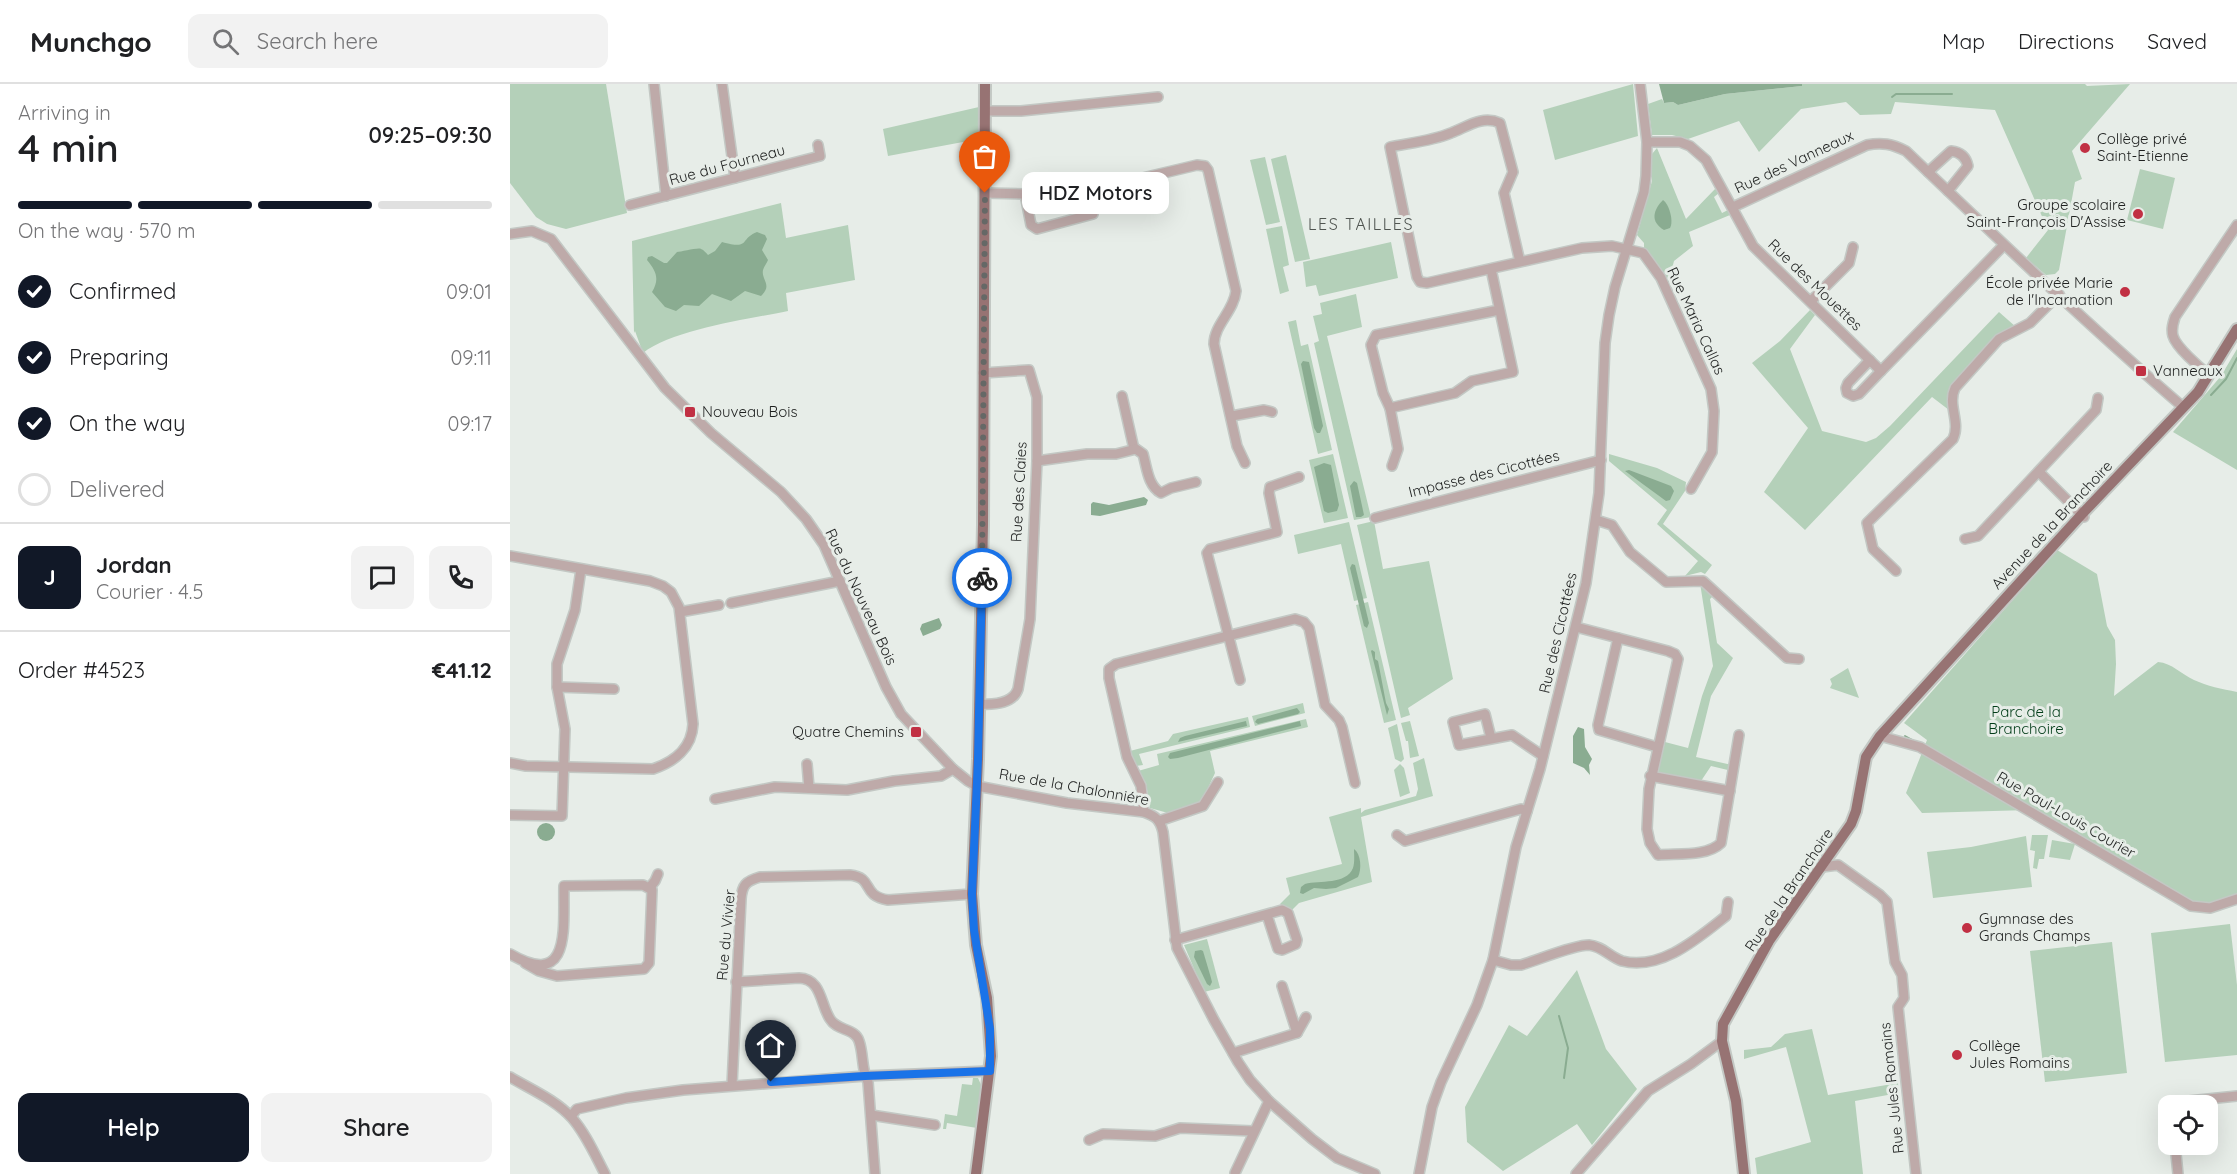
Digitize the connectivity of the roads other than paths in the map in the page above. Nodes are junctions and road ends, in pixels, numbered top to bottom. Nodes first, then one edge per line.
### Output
1 (654, 84) edge
2 (722, 84) edge
3 (985, 84) edge
4 (1640, 84) edge
5 (1158, 97) dead end
6 (986, 111) junction
7 (1647, 142) junction
8 (818, 145) dead end
9 (1928, 172) junction
10 (735, 178) junction
11 (1948, 191) junction
12 (985, 193) junction
13 (1025, 194) junction
14 (666, 196) junction
15 (630, 205) dead end
16 (1733, 207) junction
17 (1093, 214) dead end
18 (2237, 225) edge
19 (510, 234) edge
20 (2003, 246) junction
21 (1853, 247) dead end
22 (1626, 249) junction
23 (1520, 262) junction
24 (1491, 269) junction
25 (2059, 294) junction
26 (1811, 301) junction
27 (1499, 310) junction
28 (2237, 329) edge
29 (1870, 360) junction
30 (1881, 371) junction
31 (983, 373) junction
32 (2209, 375) junction
33 (1122, 396) dead end
34 (2098, 398) dead end
35 (2183, 407) junction
36 (1390, 408) junction
37 (1272, 412) dead end
38 (1232, 416) junction
39 (1134, 449) junction
40 (1601, 460) junction
41 (1037, 461) junction
42 (1245, 464) dead end
43 (1392, 465) dead end
44 (2039, 472) junction
45 (1299, 477) dead end
46 (1196, 482) dead end
47 (1691, 489) dead end
48 (2083, 516) junction
49 (1375, 518) dead end
50 (1596, 520) junction
51 (1965, 538) dead end
52 (510, 556) edge
53 (581, 569) junction
54 (1896, 571) dead end
55 (840, 581) junction
56 (731, 603) dead end
57 (719, 605) dead end
58 (680, 612) junction
59 (1576, 627) junction
60 (1229, 637) junction
61 (1618, 638) junction
62 (1799, 659) dead end
63 (1240, 680) dead end
64 (557, 687) junction
65 (614, 689) dead end
66 (979, 704) junction
67 (1739, 735) dead end
68 (1880, 736) junction
69 (1491, 738) junction
70 (1657, 747) junction
71 (1543, 756) junction
72 (510, 763) edge
73 (807, 764) dead end
74 (564, 768) junction
75 (953, 769) junction
76 (1650, 777) junction
77 (1218, 782) dead end
78 (1355, 783) dead end
79 (977, 786) junction
80 (809, 788) junction
81 (1730, 791) junction
82 (715, 799) dead end
83 (1527, 811) junction
84 (1144, 813) junction
85 (510, 815) edge
86 (1159, 821) junction
87 (1397, 835) dead end
88 (1822, 867) junction
89 (658, 873) dead end
90 (650, 888) junction
91 (972, 894) junction
92 (2237, 899) edge
93 (1728, 902) dead end
94 (1267, 915) dead end
95 (1175, 940) junction
96 (510, 954) edge
97 (559, 954) junction
98 (1493, 960) junction
99 (525, 963) junction
100 (563, 976) junction
101 (736, 982) junction
102 (1282, 986) dead end
103 (1306, 1017) dead end
104 (1297, 1033) junction
105 (1722, 1041) junction
106 (1233, 1053) junction
107 (990, 1071) junction
108 (865, 1076) junction
109 (510, 1077) edge
110 (732, 1085) junction
111 (2237, 1096) edge
112 (2218, 1098) edge
113 (1269, 1101) junction
114 (574, 1113) junction
115 (871, 1115) junction
116 (935, 1125) dead end
117 (1253, 1131) junction
118 (1089, 1140) dead end
119 (2176, 1155) edge
120 (1235, 1173) edge
121 (605, 1174) edge
122 (875, 1174) edge
123 (976, 1174) edge
124 (1375, 1174) edge
125 (1419, 1174) edge
126 (1576, 1174) edge
127 (1744, 1174) edge
128 (1916, 1174) edge
129 (2178, 1174) edge

1 - 14 street
2 - 10 street
3 - 6 main road
4 - 7 street, Rue des Cicottées
5 - 6 street
6 - 12 main road
7 - 16 street, Rue des Mouettes
7 - 22 street, Rue des Cicottées
8 - 10 street, Rue du Fourneau
9 - 11 street, Rue des Vanneaux
9 - 11 street
9 - 16 street, Rue des Vanneaux
10 - 14 street, Rue du Fourneau
11 - 20 street, Rue des Vanneaux
12 - 13 street
12 - 31 main road
13 - 17 street
13 - 38 street
14 - 15 street, Rue du Fourneau
16 - 26 street, Rue des Mouettes
18 - 32 street
19 - 55 street, Rue du Nouveau Bois
20 - 25 street, Rue des Vanneaux
20 - 30 street
21 - 26 street
22 - 23 street
22 - 40 street, Rue des Cicottées
22 - 47 street, Rue Maria Callas
23 - 24 street
23 - 24 street
24 - 27 street
25 - 35 street, Rue des Vanneaux
25 - 54 street
26 - 29 street, Rue des Mouettes
27 - 36 street
27 - 36 street
28 - 32 main road, Avenue de la Branchoire
29 - 30 street, Rue des Mouettes
29 - 30 street
31 - 41 street, Rue des Claies
31 - 66 main road
32 - 35 main road, Avenue de la Branchoire
33 - 39 street
34 - 44 street
35 - 48 main road, Avenue de la Branchoire
36 - 43 street
37 - 38 street
38 - 42 street
39 - 41 street
39 - 46 street
40 - 49 street, Impasse des Cicottées
40 - 50 street, Rue des Cicottées
41 - 66 street, Rue des Claies
44 - 48 street
44 - 51 street
45 - 60 street
48 - 68 main road, Avenue de la Branchoire
50 - 59 street, Rue des Cicottées
50 - 62 street
52 - 53 street
53 - 58 street
53 - 64 street
55 - 56 street
55 - 75 street, Rue du Nouveau Bois
57 - 58 street
58 - 74 street
59 - 61 street
59 - 71 street, Rue des Cicottées
60 - 63 street
60 - 78 street
60 - 84 street
61 - 70 street
61 - 70 street
64 - 65 street
64 - 74 street
66 - 79 main road
67 - 81 street
68 - 88 main road, Rue de la Branchoire
68 - 92 street, Rue Paul-Louis Courier
69 - 69 street
69 - 71 street
70 - 76 street
71 - 83 street, Rue des Cicottées
72 - 74 street
73 - 80 street
74 - 85 street
75 - 79 street, Rue du Nouveau Bois
75 - 80 street
76 - 81 street
76 - 81 street
77 - 86 street
79 - 84 street, Rue de la Chalonniére
79 - 91 main road
80 - 82 street
83 - 87 street
83 - 98 street, Rue des Cicottées
84 - 86 street, Rue de la Chalonniére
86 - 95 street, Rue de la Chalonniére
88 - 105 main road, Rue de la Branchoire
88 - 128 street, Rue Jules Romains
89 - 90 street
90 - 97 street
90 - 100 street
91 - 101 street, Rue du Vivier
91 - 107 main road
93 - 98 street
94 - 95 street
95 - 106 street, Rue de la Chalonniére
96 - 99 street
97 - 99 street
97 - 100 street
98 - 125 street, Rue des Cicottées
99 - 100 street
101 - 108 street
101 - 110 street, Rue du Vivier
102 - 104 street
103 - 104 street
104 - 106 street
105 - 126 street
105 - 127 main road
106 - 113 street, Rue de la Chalonniére
107 - 108 street
107 - 123 main road
108 - 110 street
108 - 115 street
109 - 114 street
110 - 114 street
111 - 112 street
113 - 117 street
113 - 124 street, Rue de la Chalonniére
114 - 121 street
115 - 116 street
115 - 122 street
117 - 118 street
117 - 120 street
119 - 129 street

